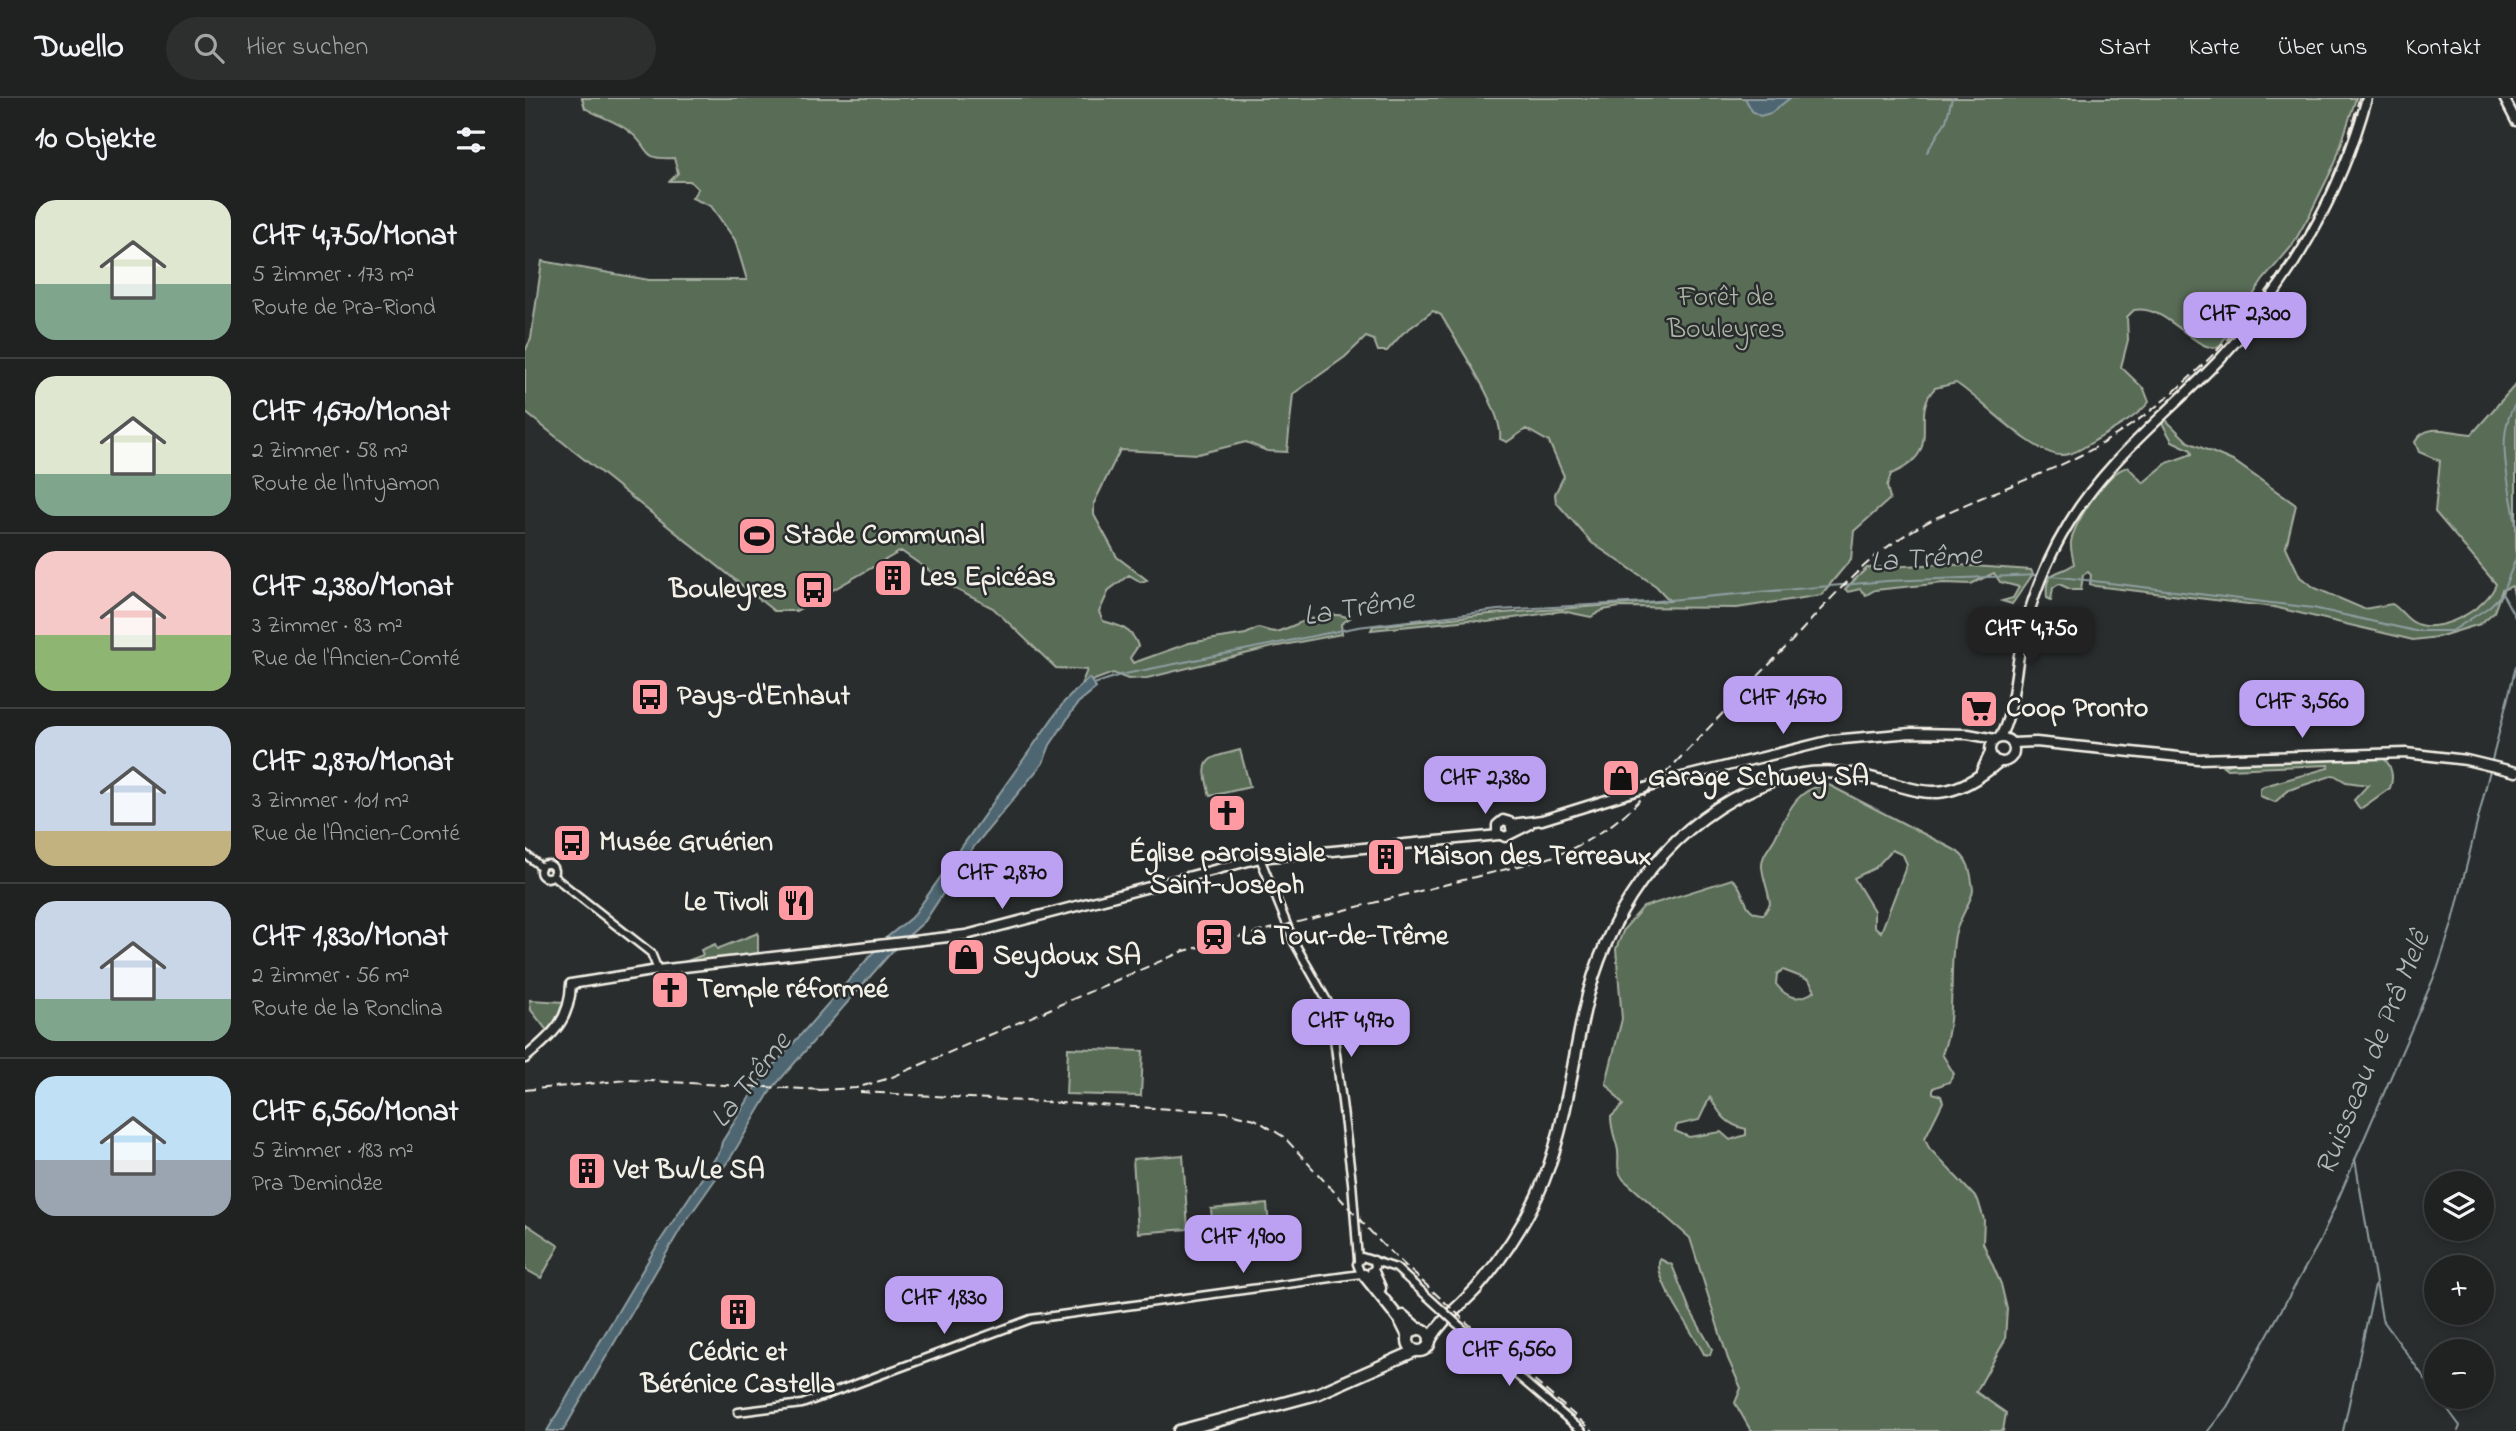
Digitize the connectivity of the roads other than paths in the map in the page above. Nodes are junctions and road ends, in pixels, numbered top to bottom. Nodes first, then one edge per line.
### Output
1 (2367, 98) edge
2 (2504, 98) edge
3 (2516, 121) edge
4 (2008, 715) junction
5 (1958, 735) junction
6 (1997, 739) junction
7 (2011, 742) junction
8 (2042, 743) junction
9 (1990, 753) junction
10 (2014, 753) junction
11 (1999, 762) junction
12 (2516, 772) edge
13 (1977, 778) junction
14 (1497, 825) junction
15 (1512, 829) junction
16 (1473, 835) junction
17 (1499, 835) junction
18 (525, 854) edge
19 (1261, 858) junction
20 (659, 970) junction
21 (525, 1058) edge
22 (1358, 1233) junction
23 (1371, 1258) junction
24 (1357, 1262) junction
25 (1394, 1267) junction
26 (1368, 1272) junction
27 (1342, 1275) junction
28 (1442, 1314) junction
29 (1421, 1329) junction
30 (1408, 1338) junction
31 (1430, 1340) junction
32 (1415, 1350) junction
33 (1391, 1359) junction
34 (738, 1412) dead end
35 (1179, 1431) edge
36 (1582, 1431) edge

1 - 4 main road
2 - 3 main road
4 - 6 main road
4 - 7 main road
5 - 6 main road
5 - 9 main road
5 - 15 main road
6 - 7 main road
6 - 9 main road
7 - 8 main road
7 - 10 main road
8 - 10 main road
8 - 12 main road
9 - 11 main road
9 - 13 highway
10 - 11 main road
11 - 13 highway
13 - 28 highway
14 - 15 main road
14 - 16 main road
14 - 17 main road
15 - 17 main road
16 - 17 main road
16 - 19 main road
18 - 20 street
19 - 20 main road
19 - 22 street
20 - 21 main road
22 - 23 street
22 - 24 street
23 - 24 street
23 - 25 street
23 - 26 street
24 - 26 street
24 - 27 street
25 - 26 street
25 - 28 street
26 - 27 street
26 - 29 highway
26 - 30 highway
27 - 34 street
28 - 29 highway
28 - 31 highway
28 - 36 street, bridge
29 - 30 highway
29 - 31 highway
30 - 32 highway
30 - 33 highway
31 - 32 highway
32 - 33 highway
33 - 35 highway

